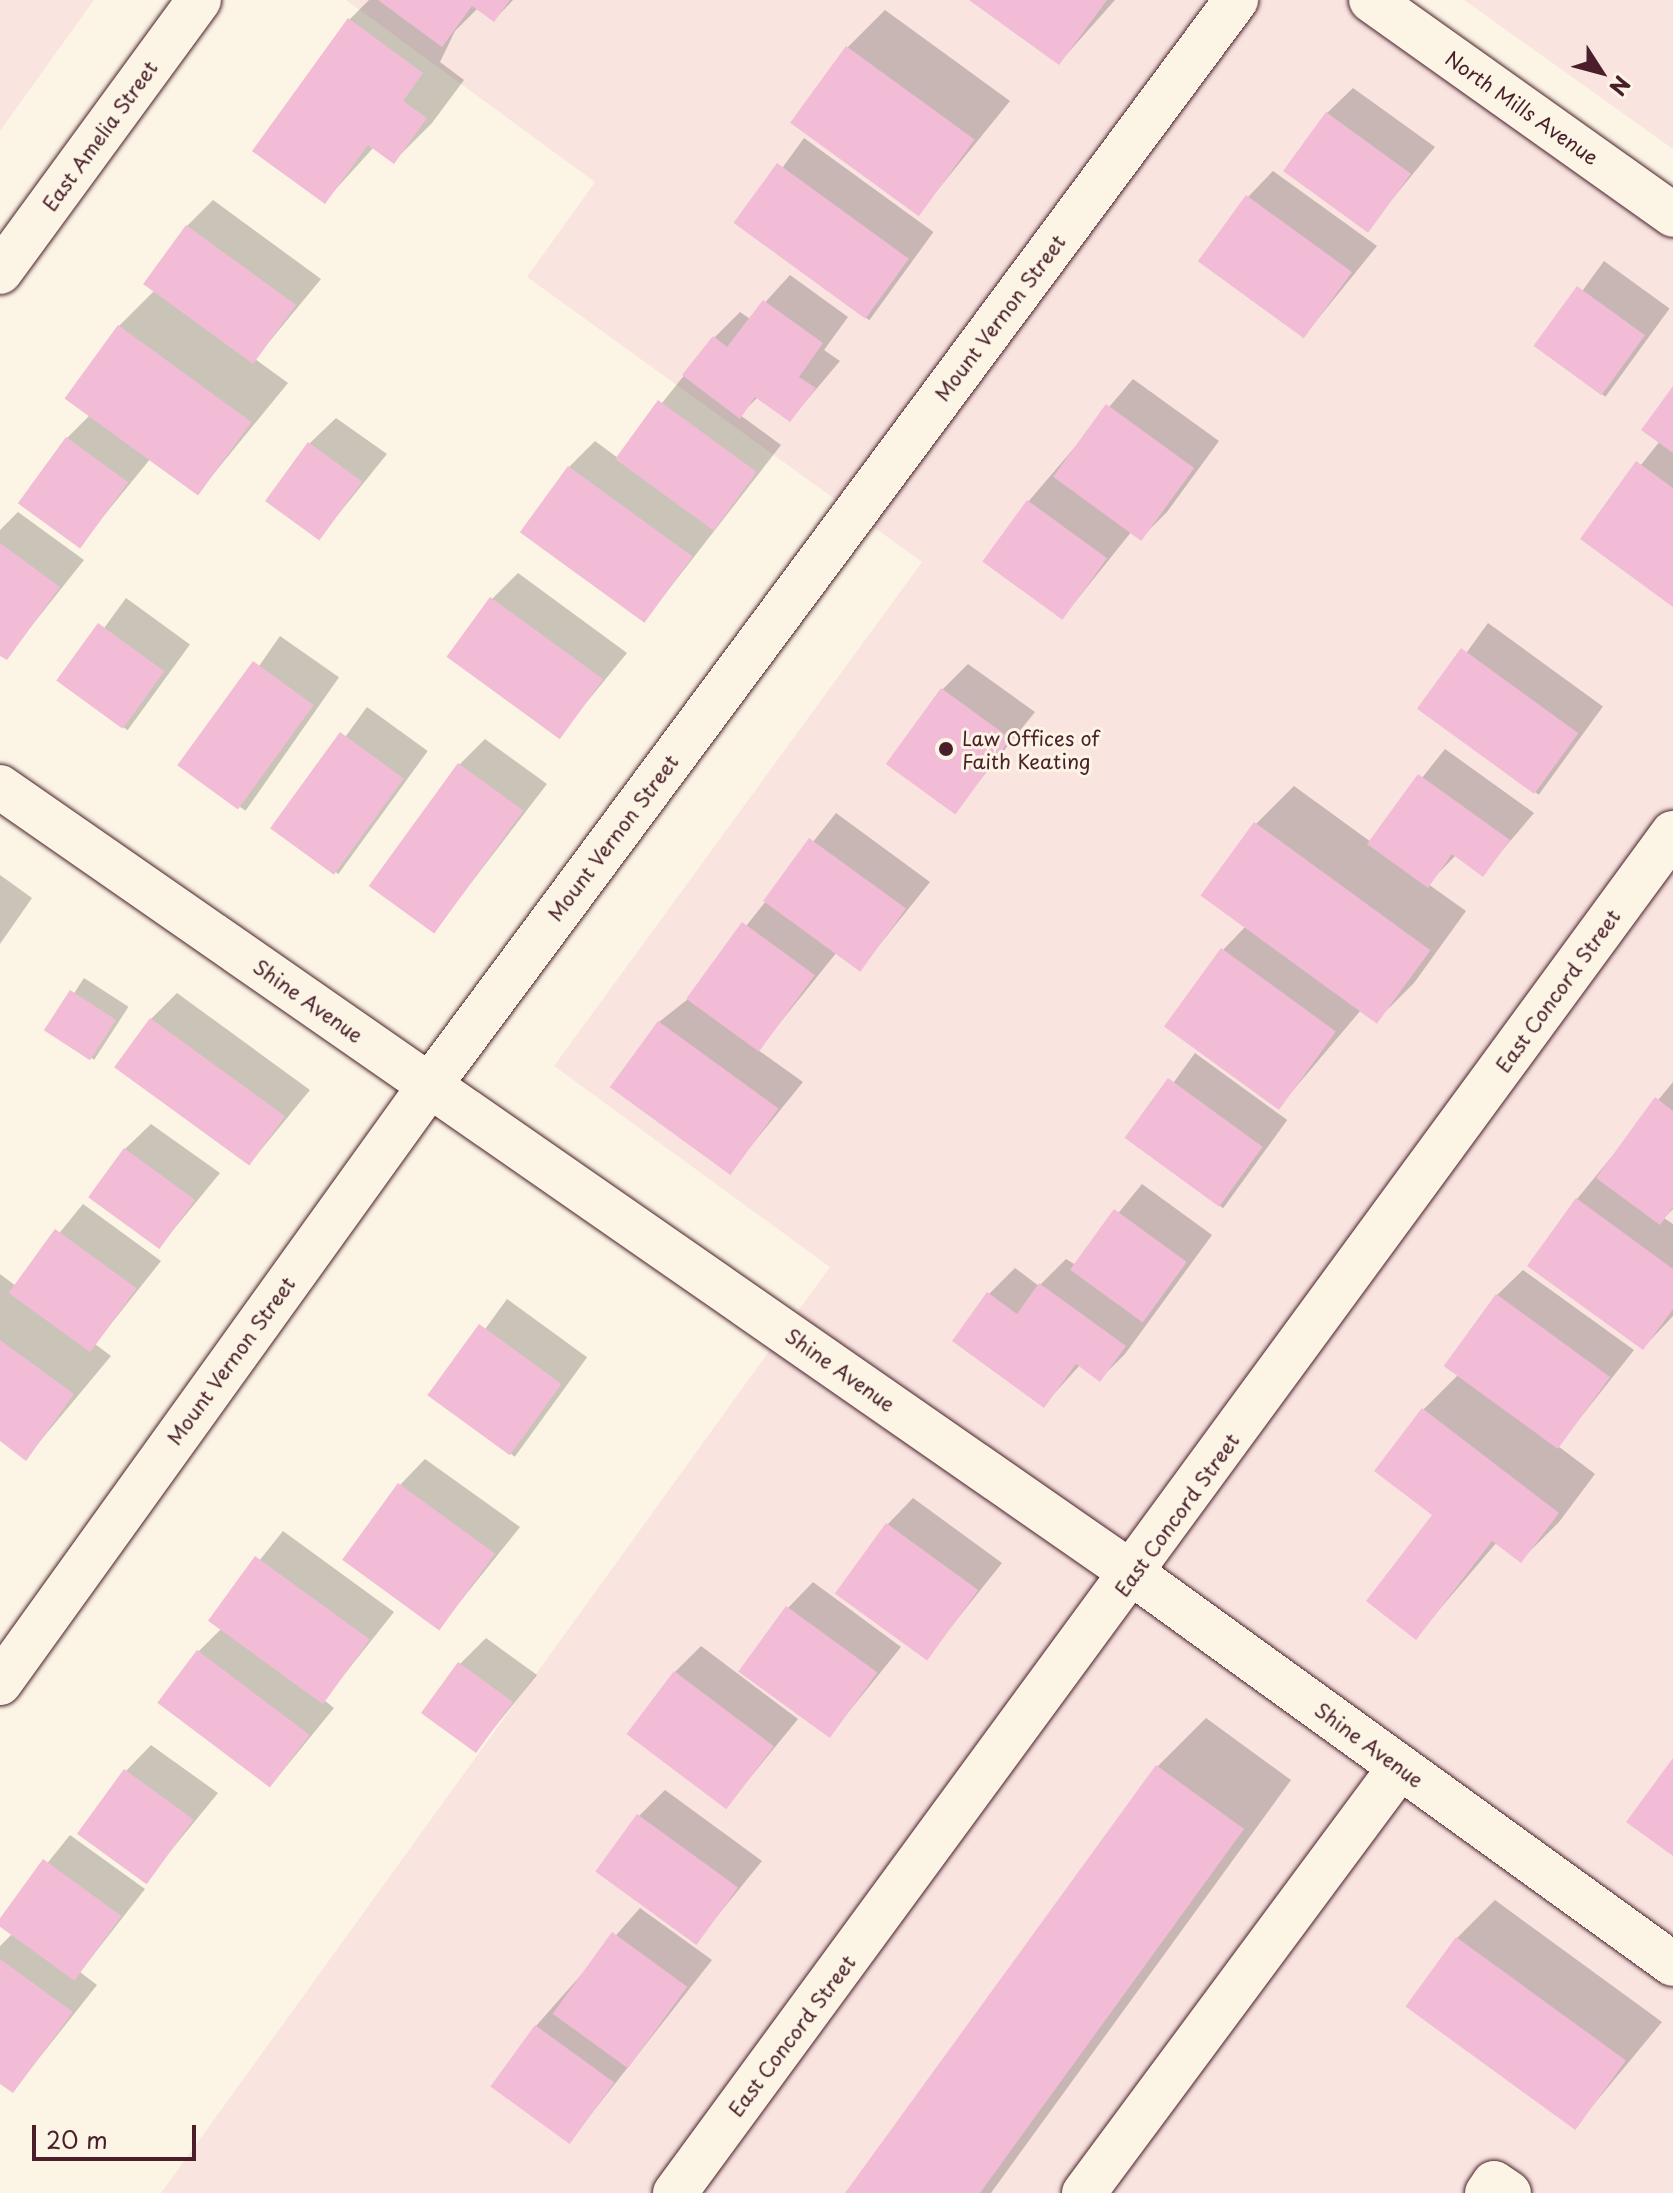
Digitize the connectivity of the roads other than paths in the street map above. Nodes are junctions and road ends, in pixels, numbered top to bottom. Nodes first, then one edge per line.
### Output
1 (199, 0) edge
2 (1236, 0) edge
3 (1371, 0) edge
4 (1673, 215) edge
5 (0, 272) edge
6 (0, 787) edge
7 (1673, 833) edge
8 (430, 1085) junction
9 (1133, 1574) junction
10 (0, 1683) edge
11 (1400, 1767) junction
12 (1673, 1964) edge
13 (675, 2193) edge
14 (1084, 2193) edge
15 (1487, 2193) edge
16 (1509, 2193) edge

1 - 5 street, East Amelia Street
2 - 8 street, Mount Vernon Street
3 - 4 street, North Mills Avenue
6 - 8 street, Shine Avenue
7 - 9 street, East Concord Street
8 - 9 street, Shine Avenue
8 - 10 street, Mount Vernon Street
9 - 11 street, Shine Avenue
9 - 13 street, East Concord Street
11 - 12 street, Shine Avenue
11 - 14 street
15 - 16 street

